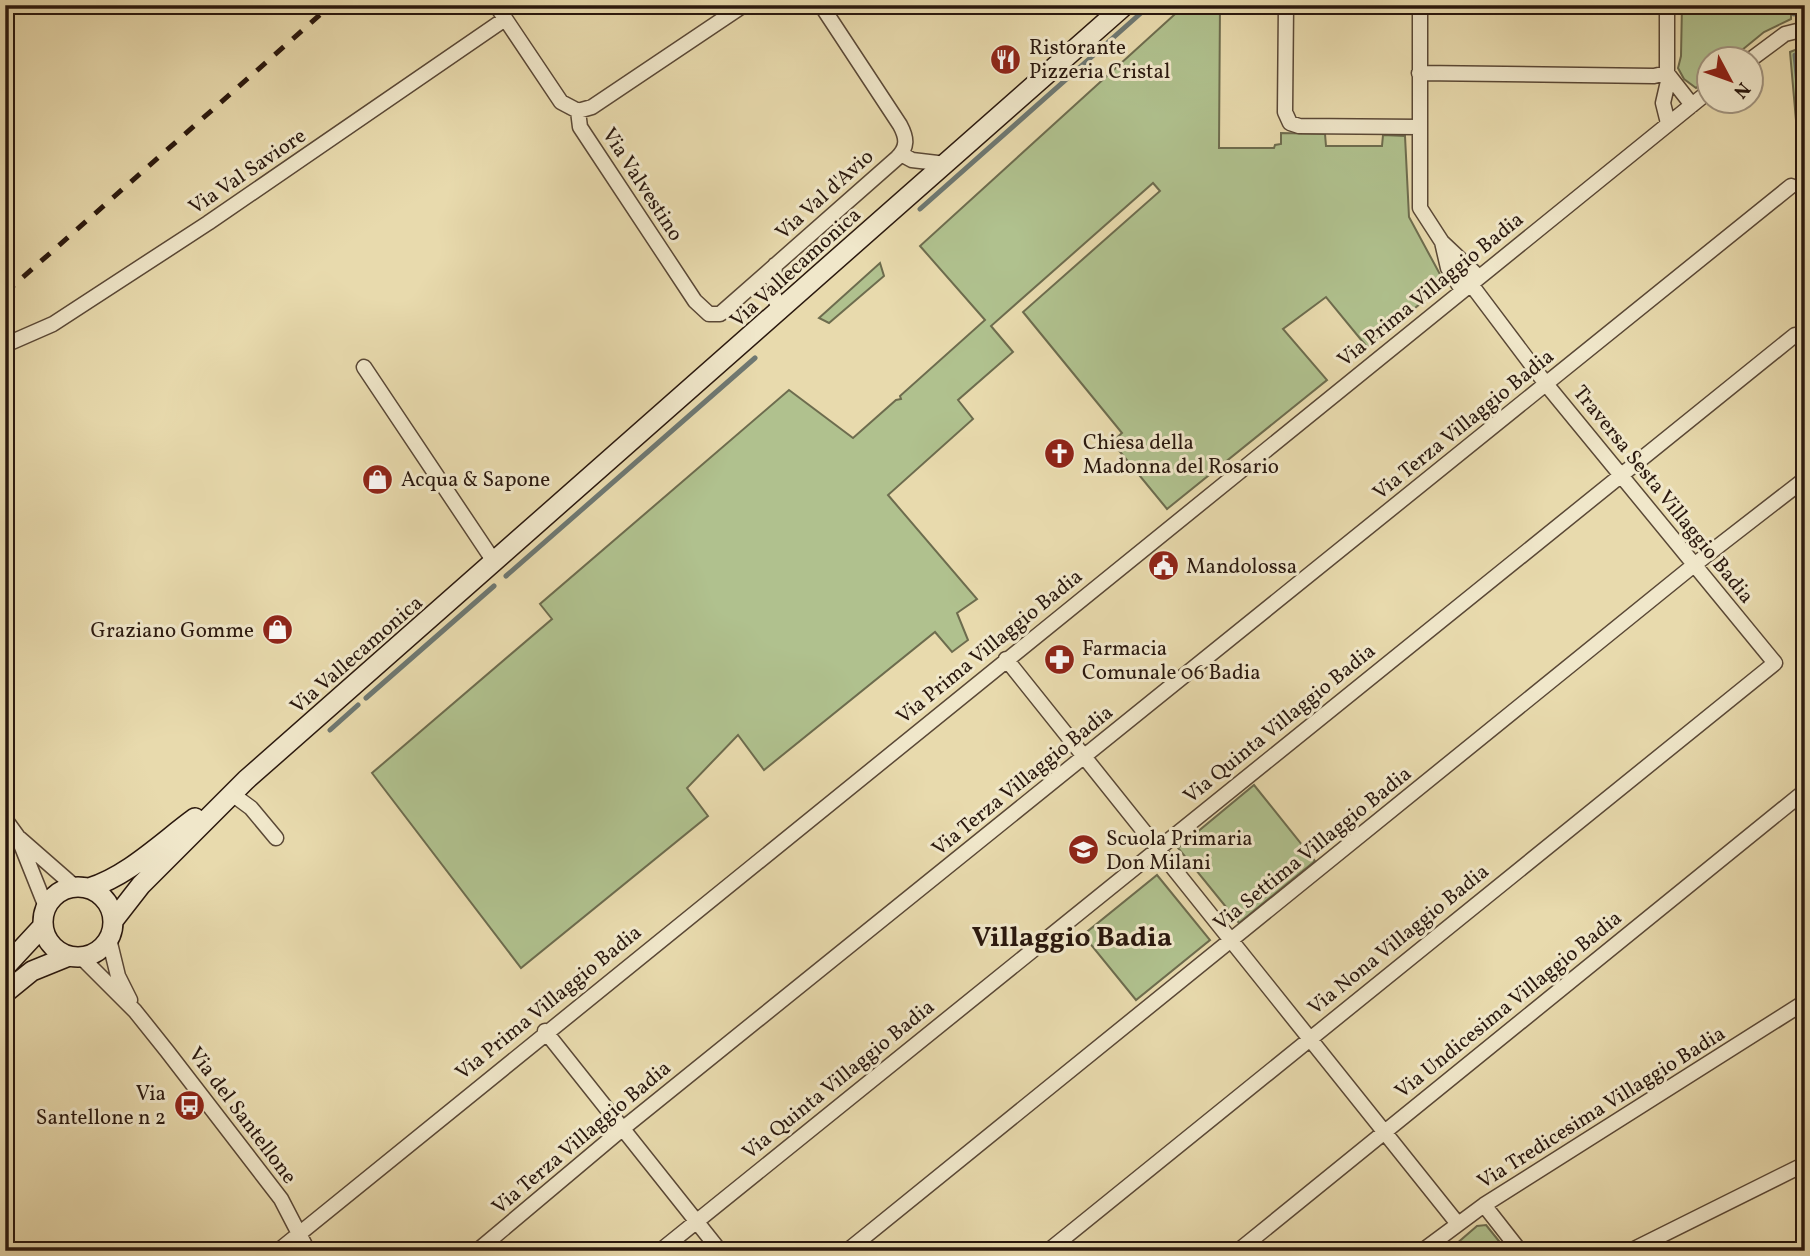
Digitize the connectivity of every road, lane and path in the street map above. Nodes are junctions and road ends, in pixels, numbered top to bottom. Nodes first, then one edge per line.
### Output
1 (496, 5) edge
2 (744, 5) edge
3 (821, 5) edge
4 (1125, 5) edge
5 (1286, 5) edge
6 (1420, 5) edge
7 (1667, 5) edge
8 (505, 19) junction
9 (1805, 29) edge
10 (1764, 49) edge
11 (1419, 73) junction
12 (1668, 75) junction
13 (1692, 105) joint
14 (578, 111) junction
15 (1668, 123) junction
16 (1419, 127) junction
17 (901, 154) junction
18 (946, 164) junction
19 (1791, 186) dead end
20 (1441, 242) junction
21 (775, 265) junction
22 (1470, 283) junction
23 (779, 312) junction
24 (714, 316) joint
25 (1795, 335) dead end
26 (5, 345) edge
27 (364, 367) dead end
28 (1546, 384) junction
29 (1623, 476) junction
30 (1805, 479) edge
31 (495, 563) junction
32 (1694, 565) junction
33 (1006, 659) junction
34 (1776, 663) joint
35 (1085, 757) junction
36 (246, 780) junction
37 (1805, 791) edge
38 (232, 794) junction
39 (5, 819) edge
40 (19, 837) junction
41 (276, 838) dead end
42 (1157, 847) junction
43 (82, 887) junction
44 (44, 916) junction
45 (111, 930) junction
46 (1231, 940) junction
47 (75, 957) junction
48 (5, 967) edge
49 (5, 993) edge
50 (1805, 1002) edge
51 (135, 1010) junction
52 (545, 1031) junction
53 (1310, 1037) junction
54 (621, 1130) junction
55 (1385, 1130) junction
56 (1805, 1164) edge
57 (1485, 1205) junction
58 (696, 1221) junction
59 (1458, 1224) junction
60 (297, 1233) junction
61 (1423, 1250) edge
62 (278, 1251) edge
63 (308, 1251) edge
64 (477, 1251) edge
65 (660, 1251) edge
66 (720, 1251) edge
67 (847, 1251) edge
68 (1048, 1251) edge
69 (1238, 1251) edge
70 (1520, 1251) edge
71 (1630, 1251) edge

1 - 8 street, Via Valvestino
2 - 14 street
3 - 17 street, Via Val d'Avio
4 - 18 main road, Via Vallecamonica
5 - 16 street
6 - 11 street, Traversa Sesta Villaggio Badia
7 - 12 street
8 - 14 street, Via Valvestino
8 - 26 street, Via Val Saviore
9 - 10 street
11 - 12 street
11 - 16 street, Traversa Sesta Villaggio Badia
12 - 13 street
12 - 15 street
13 - 15 street, Via Prima Villaggio Badia
14 - 24 street, Via Valvestino
15 - 22 street, Via Prima Villaggio Badia
16 - 20 street, Traversa Sesta Villaggio Badia
17 - 18 street, Via Val d'Avio
17 - 21 street, Via Val d'Avio
18 - 23 main road, Via Vallecamonica
19 - 28 street, Via Terza Villaggio Badia
20 - 22 street, Traversa Sesta Villaggio Badia
20 - 22 street, Traversa Sesta Villaggio Badia
21 - 23 street, Via Val d'Avio
21 - 24 street, Via Val d'Avio
22 - 28 street, Traversa Sesta Villaggio Badia
22 - 33 street, Via Prima Villaggio Badia
23 - 31 main road, Via Vallecamonica
25 - 29 street, Via Quinta Villaggio Badia
27 - 31 street
28 - 29 street, Traversa Sesta Villaggio Badia
28 - 35 street, Via Terza Villaggio Badia
29 - 32 street, Traversa Sesta Villaggio Badia
29 - 42 street, Via Quinta Villaggio Badia
30 - 32 street, Via Settima Villaggio Badia
31 - 36 main road, Via Vallecamonica
32 - 34 street, Traversa Sesta Villaggio Badia
32 - 46 street, Via Settima Villaggio Badia
33 - 35 street
33 - 52 street, Via Prima Villaggio Badia
34 - 53 street, Via Nona Villaggio Badia
35 - 42 street
35 - 54 street, Via Terza Villaggio Badia
36 - 38 main road, Via Vallecamonica
36 - 43 main road, Via Vallecamonica
37 - 55 street, Via Undicesima Villaggio Badia
38 - 41 street
38 - 45 main road, Via Vallecamonica
39 - 40 street
40 - 43 street
40 - 44 street
42 - 46 street
42 - 58 street, Via Quinta Villaggio Badia
43 - 44 main road
43 - 45 main road
44 - 47 main road
44 - 48 main road
45 - 47 main road
45 - 51 street, Via del Santellone
46 - 53 street
46 - 67 street, Via Settima Villaggio Badia
47 - 49 main road
47 - 51 street, Via del Santellone
50 - 57 street, Via Tredicesima Villaggio Badia
51 - 60 street, Via del Santellone
52 - 54 street
52 - 60 street, Via Prima Villaggio Badia
53 - 55 street
53 - 68 street, Via Nona Villaggio Badia
54 - 58 street
54 - 64 street, Via Terza Villaggio Badia
55 - 59 street
55 - 69 street, Via Undicesima Villaggio Badia
56 - 71 street
57 - 59 street, Via Tredicesima Villaggio Badia
57 - 70 street
58 - 65 street, Via Quinta Villaggio Badia
58 - 66 street
59 - 61 street, Via Tredicesima Villaggio Badia
60 - 62 street, Via Prima Villaggio Badia
60 - 63 street, Via del Santellone

